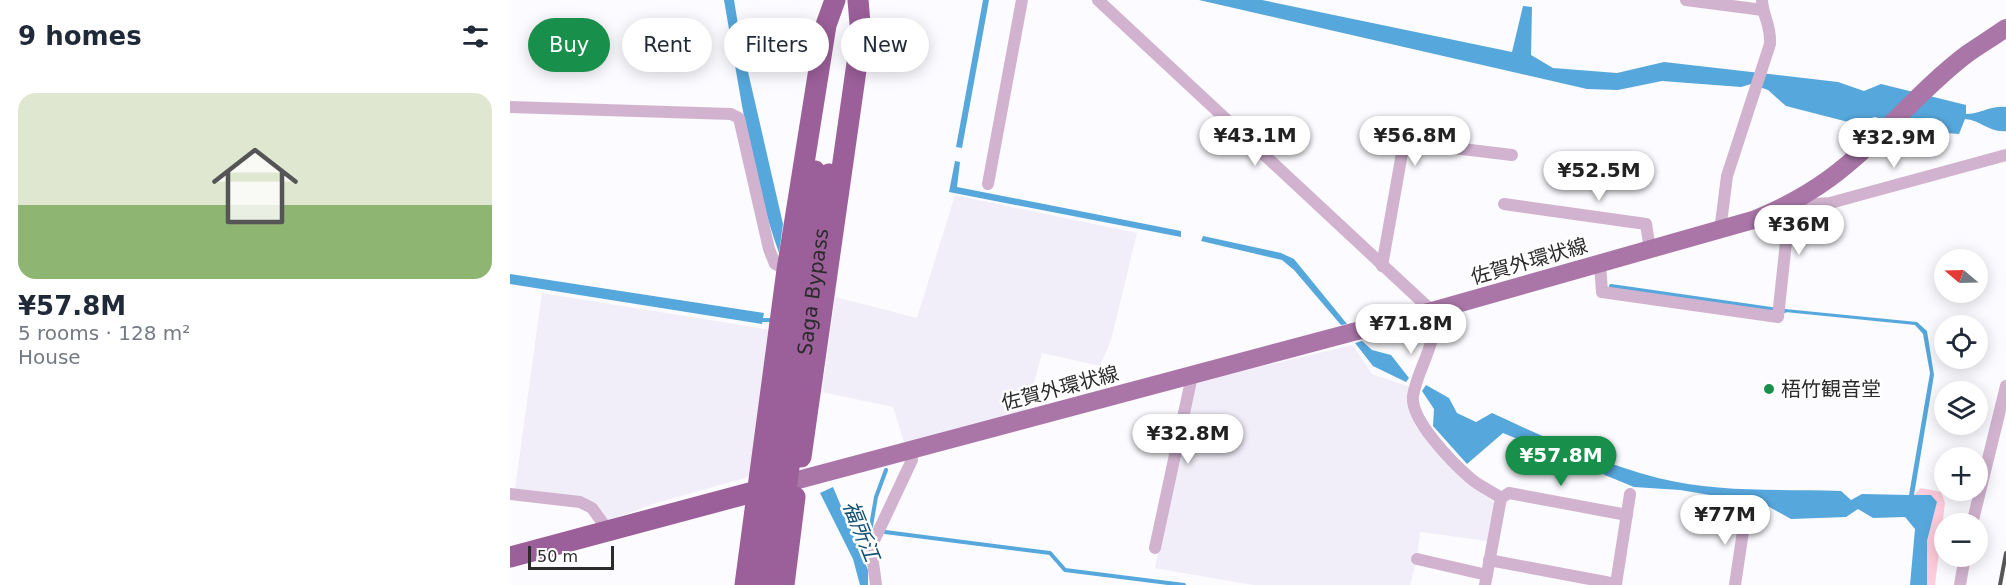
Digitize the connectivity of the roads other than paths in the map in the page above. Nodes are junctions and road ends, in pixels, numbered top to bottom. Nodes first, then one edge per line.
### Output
1 (837, 0) edge
2 (856, 0) edge
3 (1022, 0) edge
4 (1098, 0) edge
5 (1686, 0) edge
6 (1763, 5) edge
7 (2006, 28) edge
8 (510, 106) edge
9 (1512, 155) dead end
10 (2006, 155) edge
11 (822, 172) junction
12 (988, 184) dead end
13 (1504, 204) dead end
14 (1786, 206) junction
15 (1720, 231) junction
16 (1650, 250) junction
17 (1600, 264) junction
18 (1382, 266) junction
19 (788, 270) junction
20 (1432, 311) junction
21 (1192, 376) junction
22 (2006, 386) edge
23 (911, 451) junction
24 (798, 480) junction
25 (758, 491) junction
26 (510, 494) edge
27 (1630, 494) dead end
28 (1501, 498) junction
29 (1746, 511) dead end
30 (1974, 513) edge
31 (1627, 514) junction
32 (607, 530) junction
33 (1155, 548) dead end
34 (510, 557) edge
35 (1417, 559) dead end
36 (1490, 560) junction
37 (1963, 567) edge
38 (1486, 580) edge
39 (745, 585) edge
40 (757, 585) edge
41 (773, 585) edge
42 (784, 585) edge
43 (876, 585) edge
44 (1735, 585) edge
45 (1960, 585) edge

1 - 11 highway, Saga Bypass
1 - 19 highway
2 - 11 highway, Saga Bypass
2 - 24 highway
3 - 12 street
4 - 18 street
5 - 6 street
6 - 15 street
7 - 14 main road, 佐賀外環状線
8 - 19 street
9 - 18 street
10 - 14 street
11 - 40 highway, Saga Bypass, bridge
11 - 41 highway, Saga Bypass, bridge
13 - 16 street
14 - 15 main road, 佐賀外環状線
14 - 17 street
15 - 16 main road, 佐賀外環状線
16 - 17 main road, 佐賀外環状線
17 - 20 main road, 佐賀外環状線
18 - 20 street
19 - 25 highway
20 - 21 main road, 佐賀外環状線
20 - 28 street
21 - 23 main road, 佐賀外環状線
21 - 33 street
22 - 30 street
23 - 24 main road, 佐賀外環状線
23 - 43 street
24 - 25 highway
24 - 42 highway
25 - 32 highway
25 - 39 highway
26 - 32 street
27 - 31 street
28 - 31 street
28 - 36 street
29 - 44 street
31 - 36 street
32 - 34 highway
35 - 38 street
36 - 38 street
37 - 45 street

